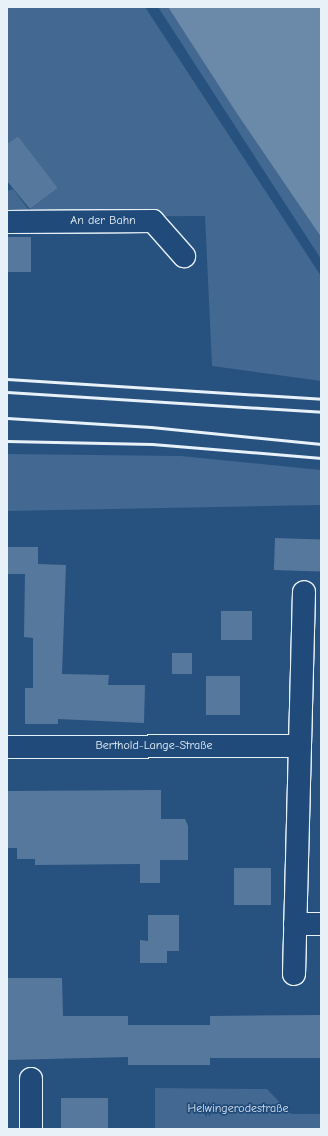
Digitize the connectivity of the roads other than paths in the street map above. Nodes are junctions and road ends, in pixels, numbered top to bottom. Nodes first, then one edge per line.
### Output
1 (7, 222) edge
2 (184, 256) dead end
3 (304, 592) dead end
4 (300, 746) junction
5 (7, 747) edge
6 (295, 924) junction
7 (321, 924) edge
8 (294, 974) dead end
9 (31, 1079) dead end
10 (31, 1129) edge

1 - 2 street, An der Bahn
3 - 4 street
4 - 5 street, Berthold-Lange-Straße
4 - 6 street
6 - 7 street
6 - 8 street
9 - 10 street

